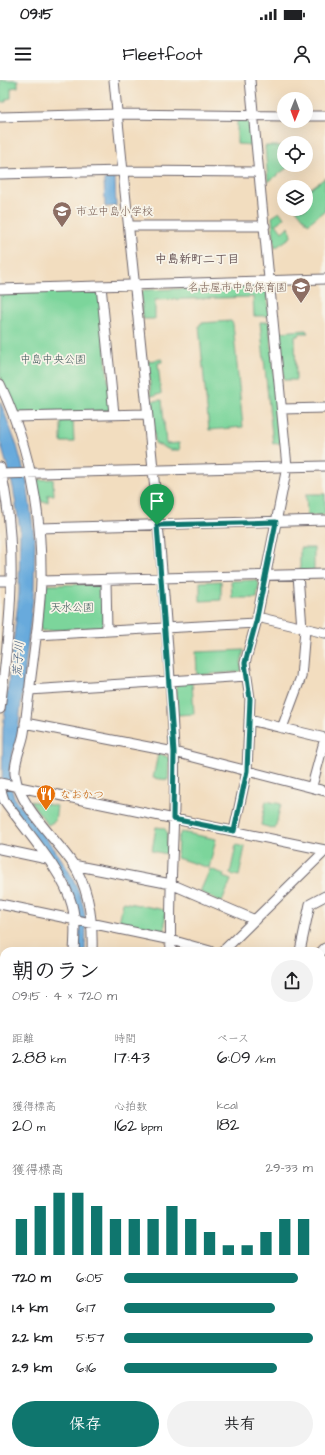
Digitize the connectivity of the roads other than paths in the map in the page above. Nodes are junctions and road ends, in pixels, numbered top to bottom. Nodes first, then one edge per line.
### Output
1 (114, 80) edge
2 (250, 80) edge
3 (118, 114) junction
4 (254, 115) junction
5 (277, 116) edge
6 (313, 116) edge
7 (325, 116) edge
8 (0, 117) edge
9 (123, 170) junction
10 (259, 172) junction
11 (0, 174) edge
12 (128, 226) junction
13 (264, 226) junction
14 (325, 279) edge
15 (270, 281) junction
16 (134, 284) junction
17 (101, 286) junction
18 (0, 289) edge
19 (0, 384) edge
20 (325, 408) edge
21 (282, 409) junction
22 (114, 414) junction
23 (147, 414) junction
24 (15, 417) junction
25 (325, 466) edge
26 (287, 467) junction
27 (152, 471) junction
28 (2, 472) edge
29 (29, 474) junction
30 (325, 520) edge
31 (276, 522) junction
32 (157, 525) junction
33 (39, 528) junction
34 (325, 574) edge
35 (298, 575) junction
36 (266, 576) junction
37 (162, 579) junction
38 (106, 580) junction
39 (0, 581) edge
40 (12, 581) junction
41 (41, 581) junction
42 (257, 620) junction
43 (166, 627) junction
44 (303, 628) junction
45 (4, 630) edge
46 (107, 631) junction
47 (325, 633) edge
48 (36, 636) junction
49 (247, 676) junction
50 (170, 680) junction
51 (29, 690) junction
52 (0, 709) edge
53 (249, 720) junction
54 (25, 723) junction
55 (282, 728) junction
56 (325, 738) edge
57 (174, 752) junction
58 (247, 771) junction
59 (0, 783) edge
60 (312, 786) junction
61 (0, 787) edge
62 (16, 787) junction
63 (325, 791) edge
64 (173, 819) junction
65 (234, 831) junction
66 (0, 849) edge
67 (325, 850) edge
68 (47, 859) junction
69 (73, 865) junction
70 (171, 884) junction
71 (325, 896) edge
72 (0, 904) edge
73 (76, 920) junction
74 (255, 920) junction
75 (90, 923) junction
76 (170, 940) junction
77 (74, 947) edge
78 (92, 947) edge
79 (171, 947) edge
80 (195, 947) edge
81 (228, 947) edge
82 (301, 947) edge

1 - 3 street
2 - 4 street
3 - 4 street
3 - 8 street
3 - 9 street
4 - 5 street
4 - 10 street
6 - 7 street
9 - 10 street
9 - 11 street
9 - 12 street
10 - 13 street
12 - 13 street
12 - 16 street
13 - 15 street
14 - 15 street
15 - 16 street
15 - 21 street
16 - 17 street
16 - 23 street
17 - 18 street
17 - 22 street
19 - 24 street
20 - 21 street
21 - 26 street
22 - 23 street
22 - 24 street
23 - 27 street
24 - 29 street
25 - 26 street
26 - 27 street
26 - 31 street
27 - 29 street
27 - 32 street
28 - 29 street
28 - 40 street
29 - 33 street
30 - 31 street
31 - 32 street
31 - 36 street
32 - 33 street
32 - 37 street
33 - 41 street
34 - 35 street
35 - 36 street
35 - 44 street
36 - 37 street
36 - 42 street
37 - 38 street
37 - 43 street
38 - 41 street
38 - 46 street
39 - 40 street
40 - 45 street
41 - 48 street
42 - 43 street
42 - 44 street
42 - 49 street
43 - 46 street
43 - 50 street
44 - 47 street
44 - 55 street
45 - 52 street
46 - 48 street
48 - 51 street
49 - 50 street
49 - 53 street
50 - 51 street
50 - 57 street
51 - 54 street
53 - 55 street
53 - 58 street
54 - 57 street
54 - 62 street
55 - 56 street
56 - 60 street
57 - 58 street
57 - 64 street
58 - 60 street
58 - 65 street
59 - 62 street
60 - 63 street
61 - 68 street
62 - 64 street
62 - 69 street
64 - 65 street
64 - 70 street
65 - 67 street
66 - 68 street
67 - 74 street
68 - 73 street
69 - 70 street
69 - 75 street
70 - 74 street
70 - 76 street
71 - 82 street
72 - 73 street
73 - 75 street
73 - 77 street
74 - 81 street
75 - 76 street
75 - 78 street
76 - 79 street
76 - 80 street

